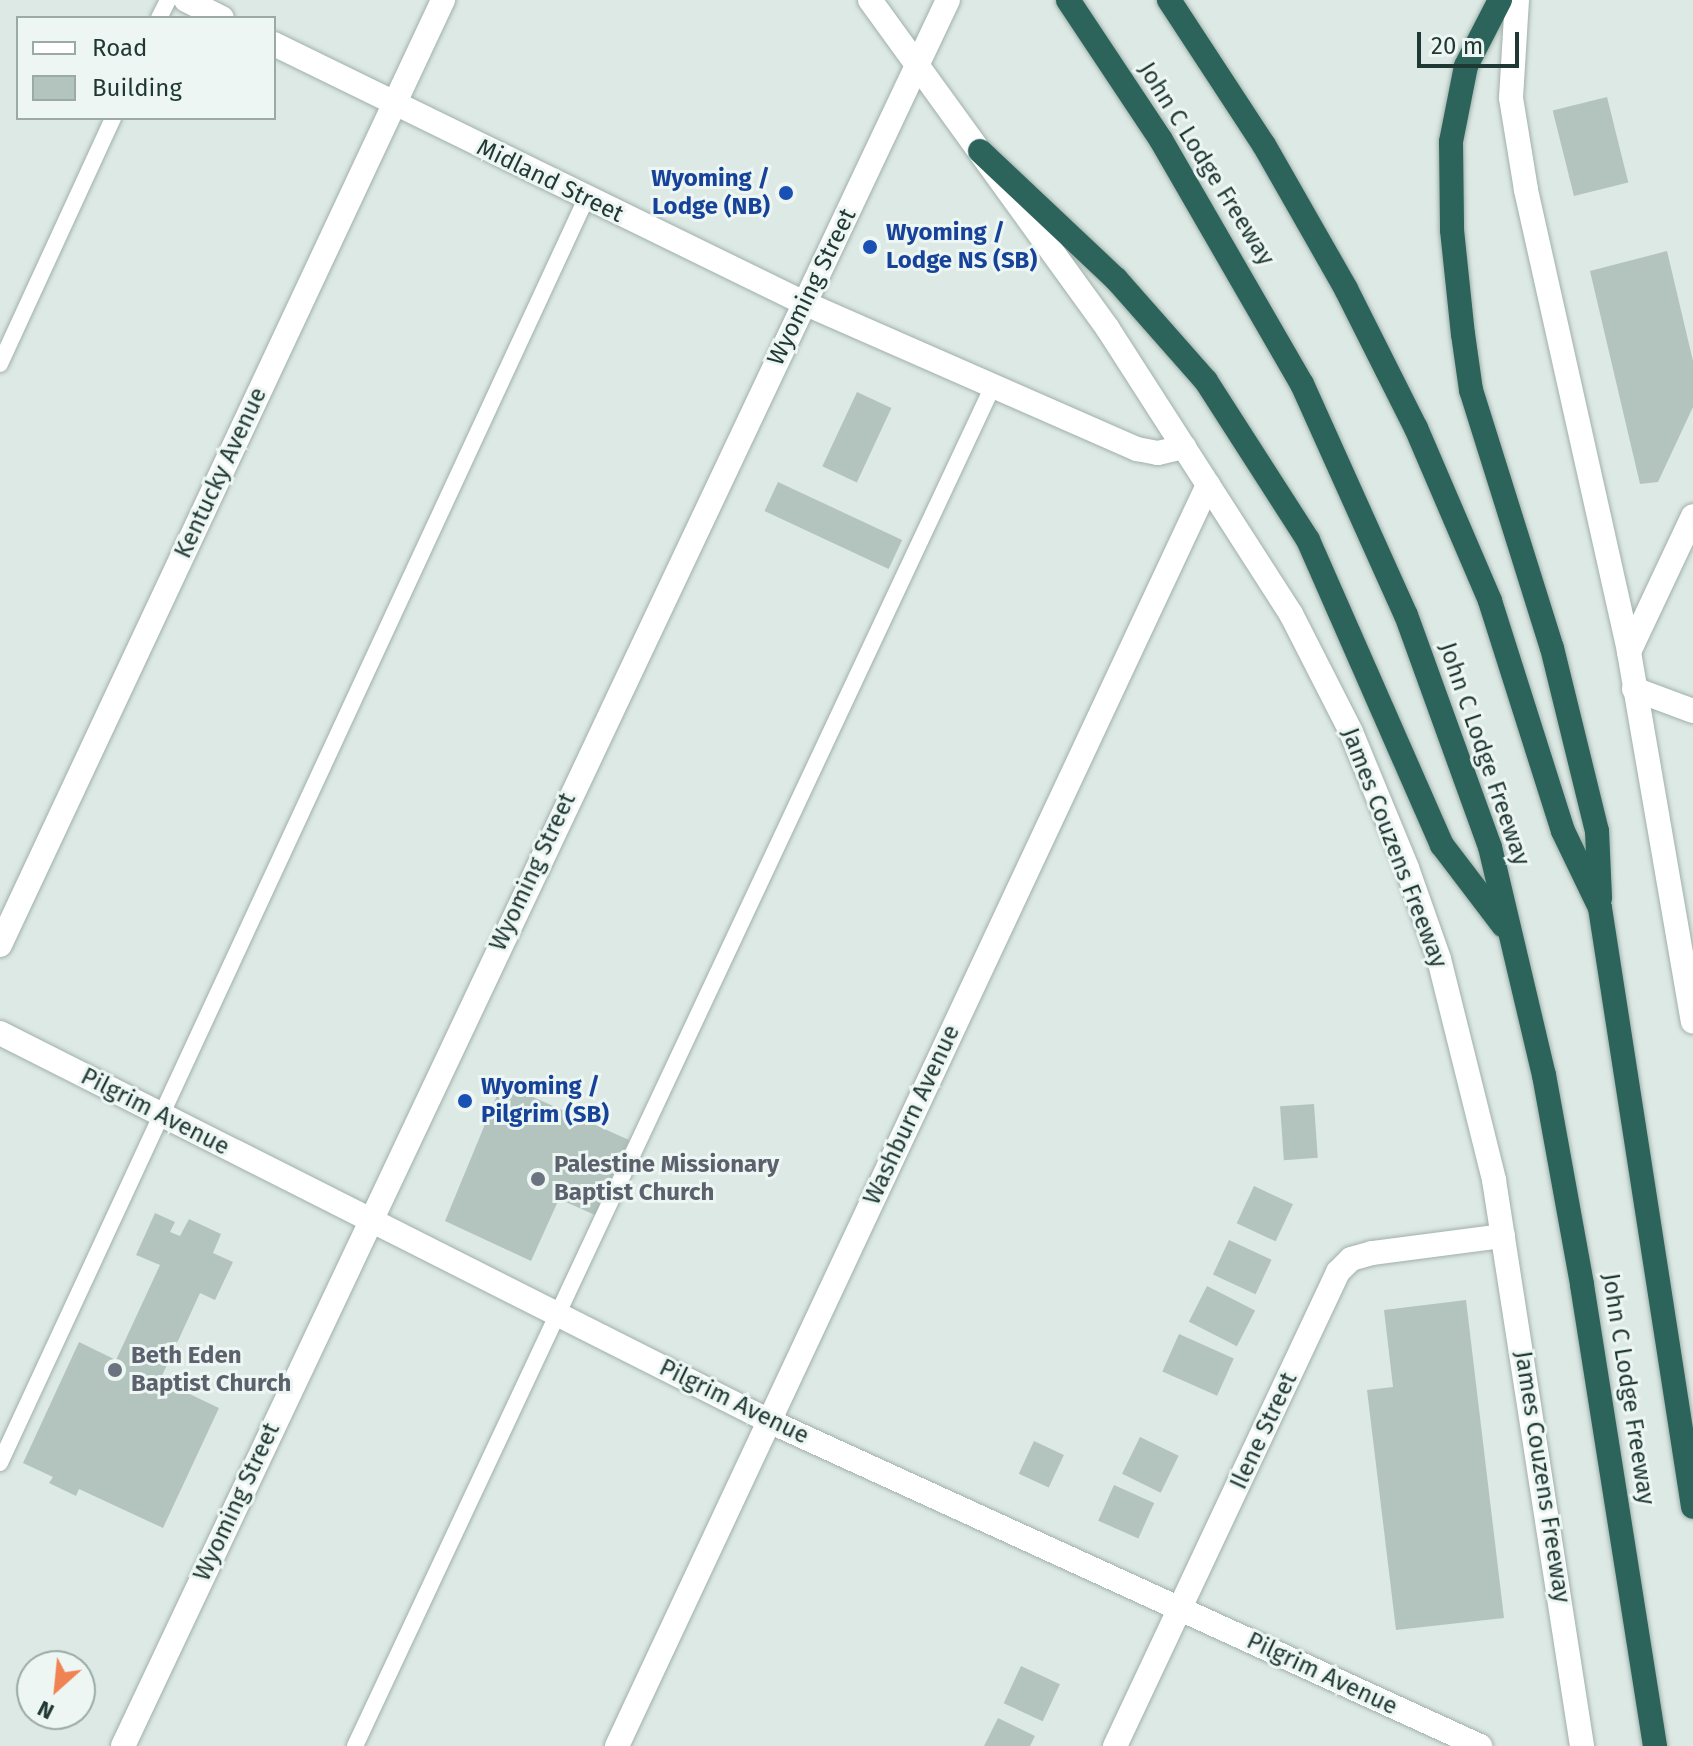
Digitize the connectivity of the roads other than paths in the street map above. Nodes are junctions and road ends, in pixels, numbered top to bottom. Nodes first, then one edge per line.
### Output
1 (186, 0) edge
2 (443, 0) edge
3 (870, 0) edge
4 (948, 0) edge
5 (1068, 0) edge
6 (1169, 0) edge
7 (1500, 0) edge
8 (1517, 0) edge
9 (218, 16) edge
10 (276, 45) edge
11 (917, 65) junction
12 (394, 104) junction
13 (112, 120) edge
14 (980, 151) junction
15 (586, 199) junction
16 (804, 303) junction
17 (0, 364) edge
18 (993, 386) junction
19 (1184, 447) junction
20 (1208, 485) junction
21 (1693, 516) edge
22 (1629, 652) junction
23 (1634, 689) junction
24 (1693, 711) edge
25 (1600, 908) junction
26 (1508, 931) junction
27 (0, 945) edge
28 (1693, 1021) edge
29 (0, 1033) edge
30 (159, 1115) junction
31 (368, 1221) junction
32 (1503, 1236) junction
33 (558, 1316) junction
34 (769, 1421) junction
35 (0, 1463) edge
36 (1693, 1507) edge
37 (1180, 1609) junction
38 (123, 1746) edge
39 (355, 1746) edge
40 (617, 1746) edge
41 (1115, 1746) edge
42 (1480, 1746) edge
43 (1582, 1746) edge
44 (1655, 1746) edge

1 - 9 street
2 - 12 street, Kentucky Avenue
3 - 11 street, James Couzens Freeway
4 - 11 street, Wyoming Street
5 - 26 highway, John C Lodge Freeway
6 - 25 highway, John C Lodge Freeway
7 - 25 highway
8 - 22 street
10 - 12 street, Midland Street
11 - 14 street, James Couzens Freeway
11 - 16 street, Wyoming Street
12 - 15 street, Midland Street
12 - 27 street, Kentucky Avenue
13 - 17 lane
14 - 19 street, James Couzens Freeway
14 - 26 highway
15 - 16 street, Midland Street
15 - 30 lane
16 - 18 street, Midland Street
16 - 31 street, Wyoming Street
18 - 19 street, Midland Street
18 - 33 lane
19 - 20 street, James Couzens Freeway
20 - 32 street, James Couzens Freeway
20 - 34 street, Washburn Avenue
21 - 22 street
22 - 23 street
23 - 24 street
23 - 28 street
25 - 36 highway, John C Lodge Freeway
26 - 44 highway, John C Lodge Freeway
29 - 30 street, Pilgrim Avenue
30 - 31 street, Pilgrim Avenue
30 - 35 lane
31 - 33 street, Pilgrim Avenue
31 - 38 street, Wyoming Street
32 - 37 street, Ilene Street
32 - 43 street, James Couzens Freeway
33 - 34 street, Pilgrim Avenue
33 - 39 lane
34 - 37 street, Pilgrim Avenue
34 - 40 street, Washburn Avenue
37 - 41 street, Ilene Street
37 - 42 street, Pilgrim Avenue

